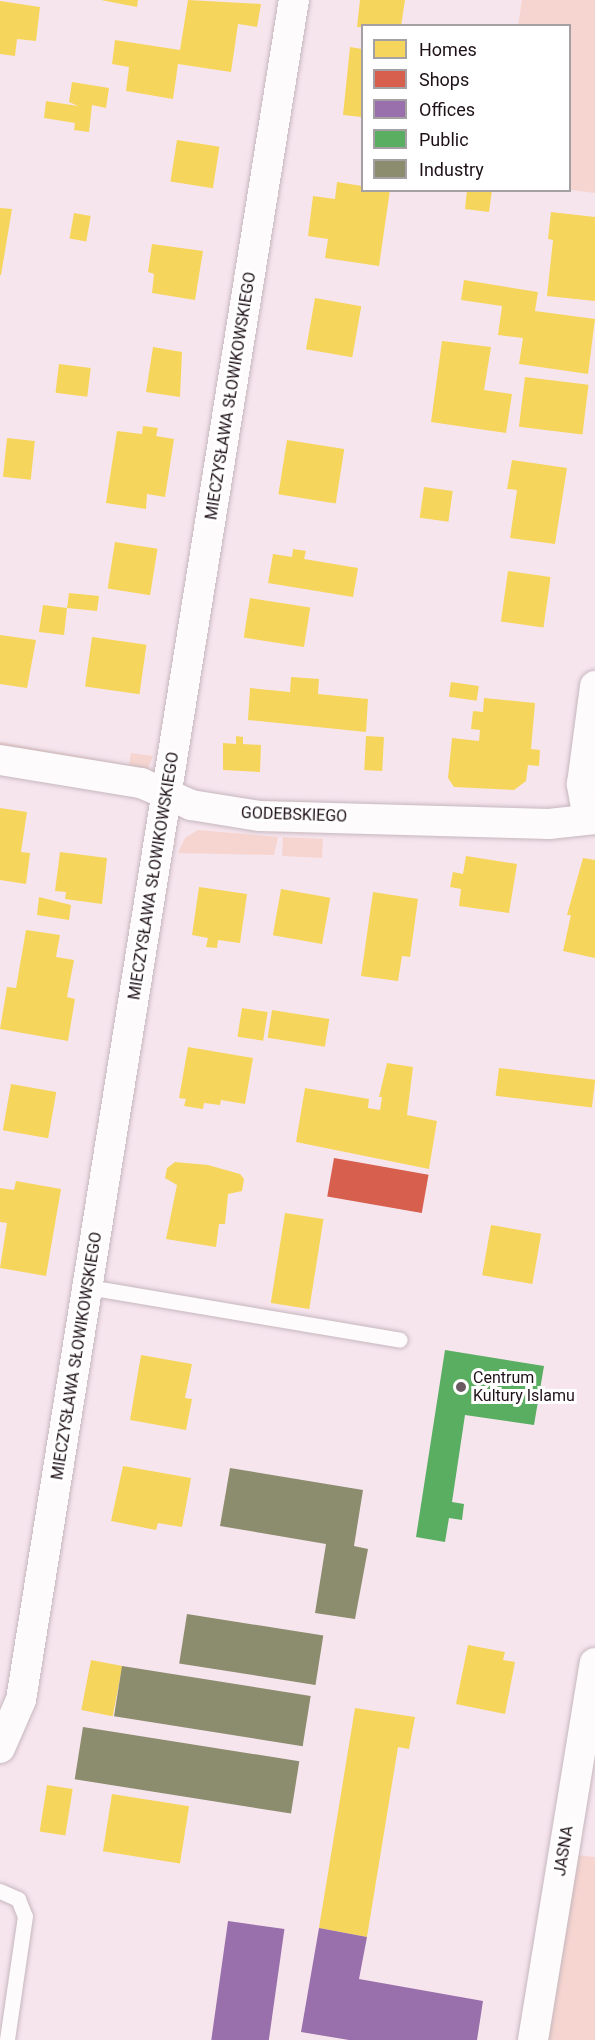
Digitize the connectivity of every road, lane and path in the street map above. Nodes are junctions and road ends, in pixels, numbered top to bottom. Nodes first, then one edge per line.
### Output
1 (294, 0) edge
2 (595, 686) edge
3 (0, 760) edge
4 (167, 794) junction
5 (591, 819) edge
6 (88, 1287) junction
7 (400, 1340) dead end
8 (595, 1663) edge
9 (0, 1748) edge
10 (0, 1891) edge
11 (7, 2040) edge
12 (533, 2040) edge

1 - 4 street, MIECZYSŁAWA SŁOWIKOWSKIEGO
2 - 5 street
3 - 4 street, GODEBSKIEGO
4 - 5 street, GODEBSKIEGO
4 - 6 street, MIECZYSŁAWA SŁOWIKOWSKIEGO
6 - 7 lane
6 - 9 street, MIECZYSŁAWA SŁOWIKOWSKIEGO
8 - 12 street, JASNA
10 - 11 lane

